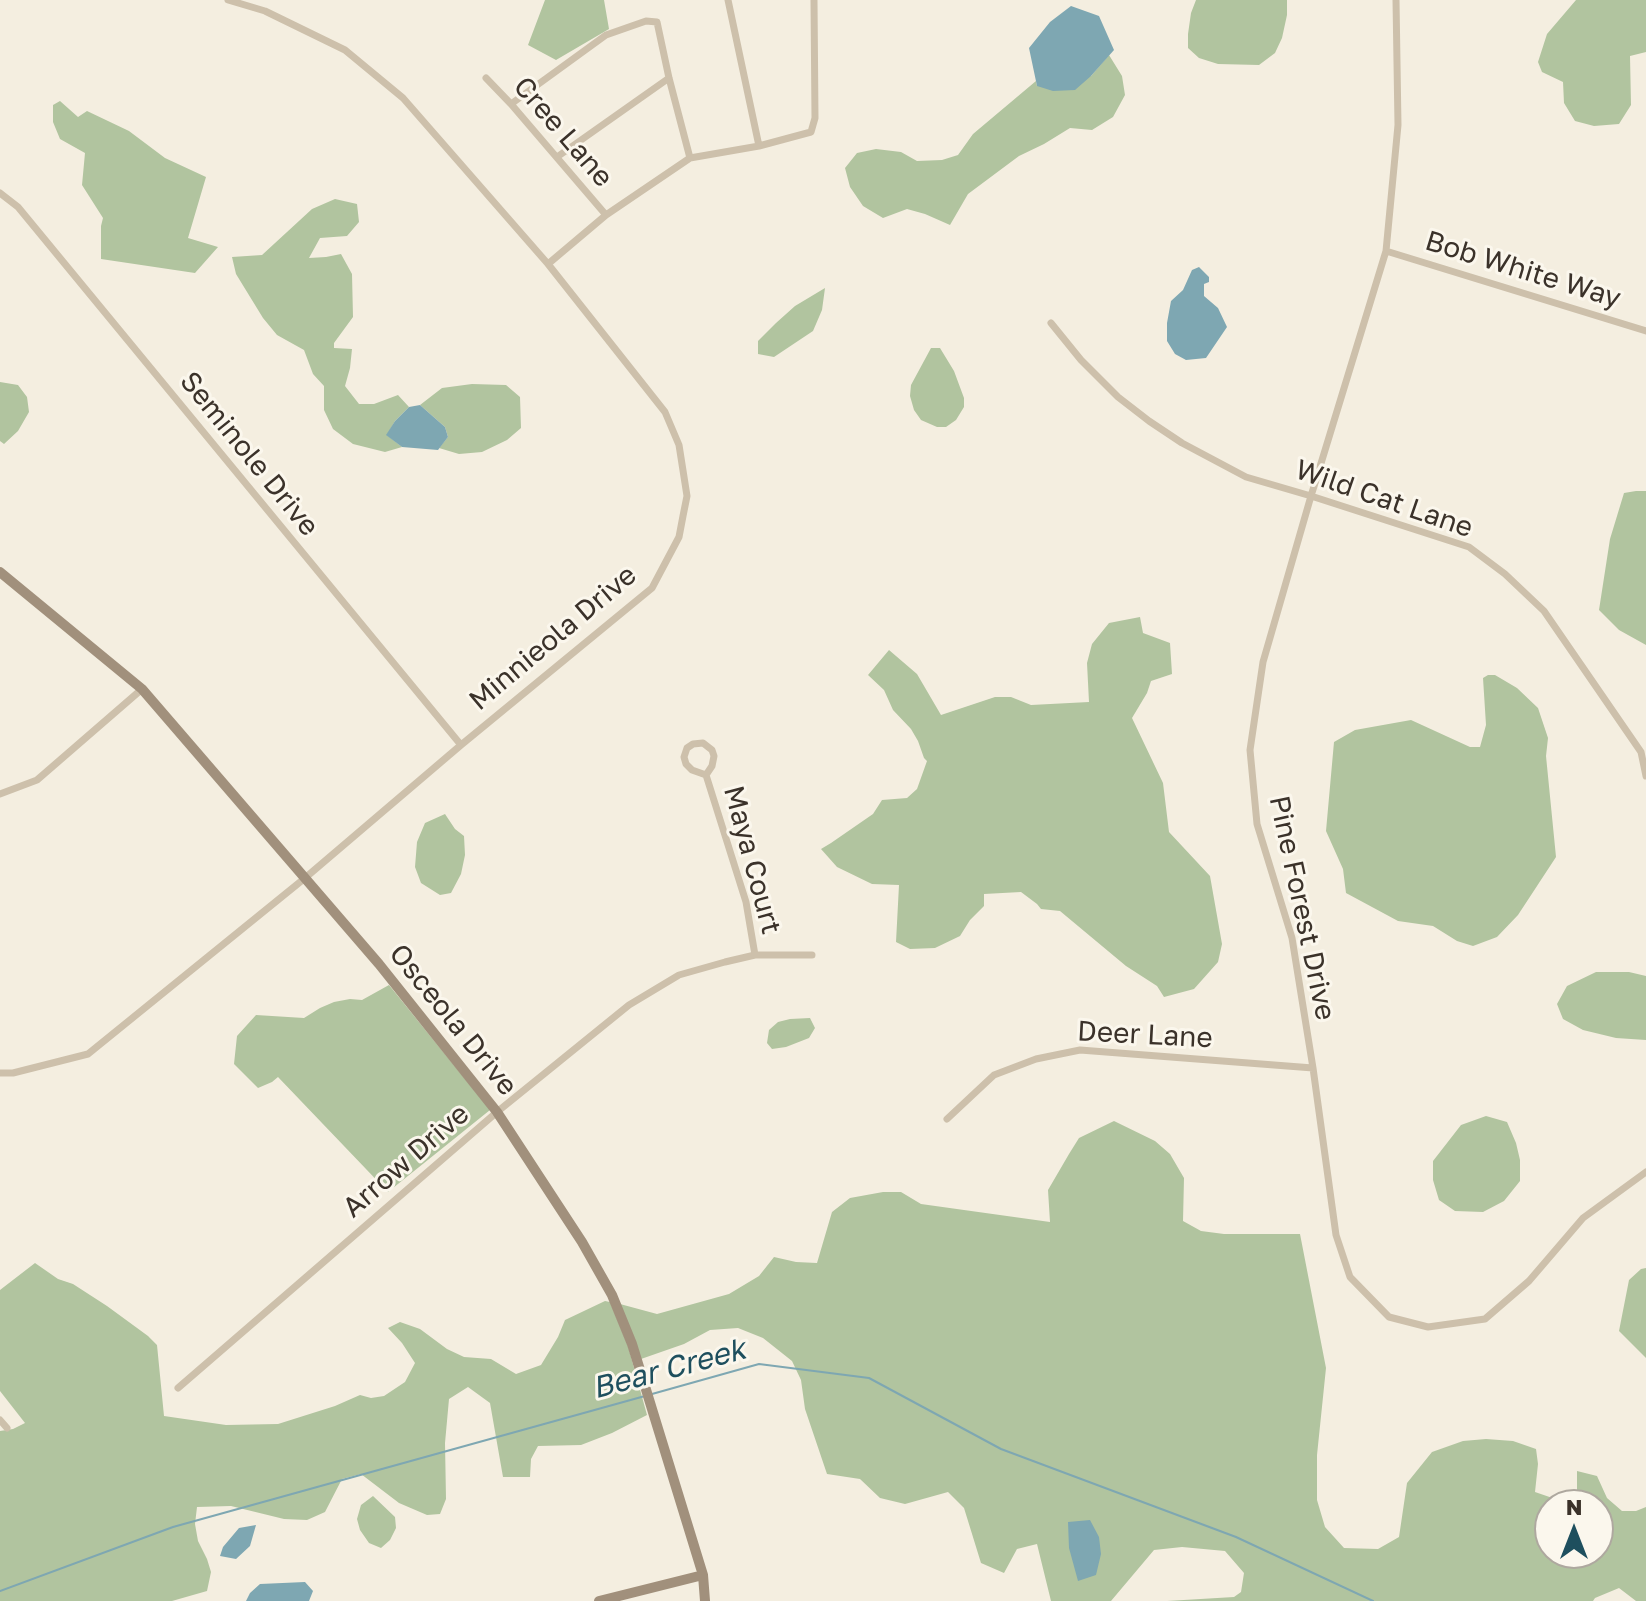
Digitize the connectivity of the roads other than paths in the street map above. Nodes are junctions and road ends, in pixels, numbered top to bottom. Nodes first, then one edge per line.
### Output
1 (228, 0) edge
2 (728, 0) edge
3 (814, 0) edge
4 (1396, 0) edge
5 (486, 78) dead end
6 (669, 78) junction
7 (511, 104) junction
8 (759, 146) junction
9 (557, 157) junction
10 (690, 158) junction
11 (0, 193) edge
12 (606, 215) junction
13 (1386, 251) junction
14 (548, 264) junction
15 (1051, 323) dead end
16 (1645, 328) edge
17 (1311, 496) junction
18 (0, 572) edge
19 (142, 689) junction
20 (461, 745) junction
21 (706, 775) junction
22 (1646, 776) edge
23 (0, 794) edge
24 (305, 878) junction
25 (755, 955) junction
26 (812, 955) dead end
27 (1313, 1068) junction
28 (0, 1073) edge
29 (497, 1112) junction
30 (947, 1119) dead end
31 (1646, 1172) edge
32 (178, 1388) dead end
33 (0, 1420) edge
34 (7, 1428) dead end
35 (703, 1575) junction
36 (599, 1601) edge
37 (705, 1601) edge

1 - 14 street, Minnieola Drive
2 - 8 street
3 - 8 street
4 - 13 street, Pine Forest Drive
5 - 7 street, Cree Lane
6 - 7 street
6 - 9 street
6 - 10 street
7 - 9 street, Cree Lane
8 - 10 street
9 - 12 street, Cree Lane
10 - 12 street
11 - 20 street, Seminole Drive
12 - 14 street
13 - 16 street, Bob White Way
13 - 17 street, Pine Forest Drive
14 - 20 street, Minnieola Drive
15 - 17 street, Wild Cat Lane
17 - 22 street, Wild Cat Lane
17 - 27 street, Pine Forest Drive
18 - 19 street, Osceola Drive
19 - 23 street
19 - 24 street, Osceola Drive
20 - 24 street, Minnieola Drive
21 - 21 street, Maya Court
21 - 25 street, Maya Court
24 - 28 street, Minnieola Drive
24 - 29 street, Osceola Drive
25 - 26 street, Arrow Drive
25 - 29 street, Arrow Drive
27 - 30 street, Deer Lane
27 - 31 street, Pine Forest Drive
29 - 32 street, Arrow Drive
29 - 35 street, Osceola Drive
33 - 34 street
35 - 36 street
35 - 37 street, Osceola Drive

